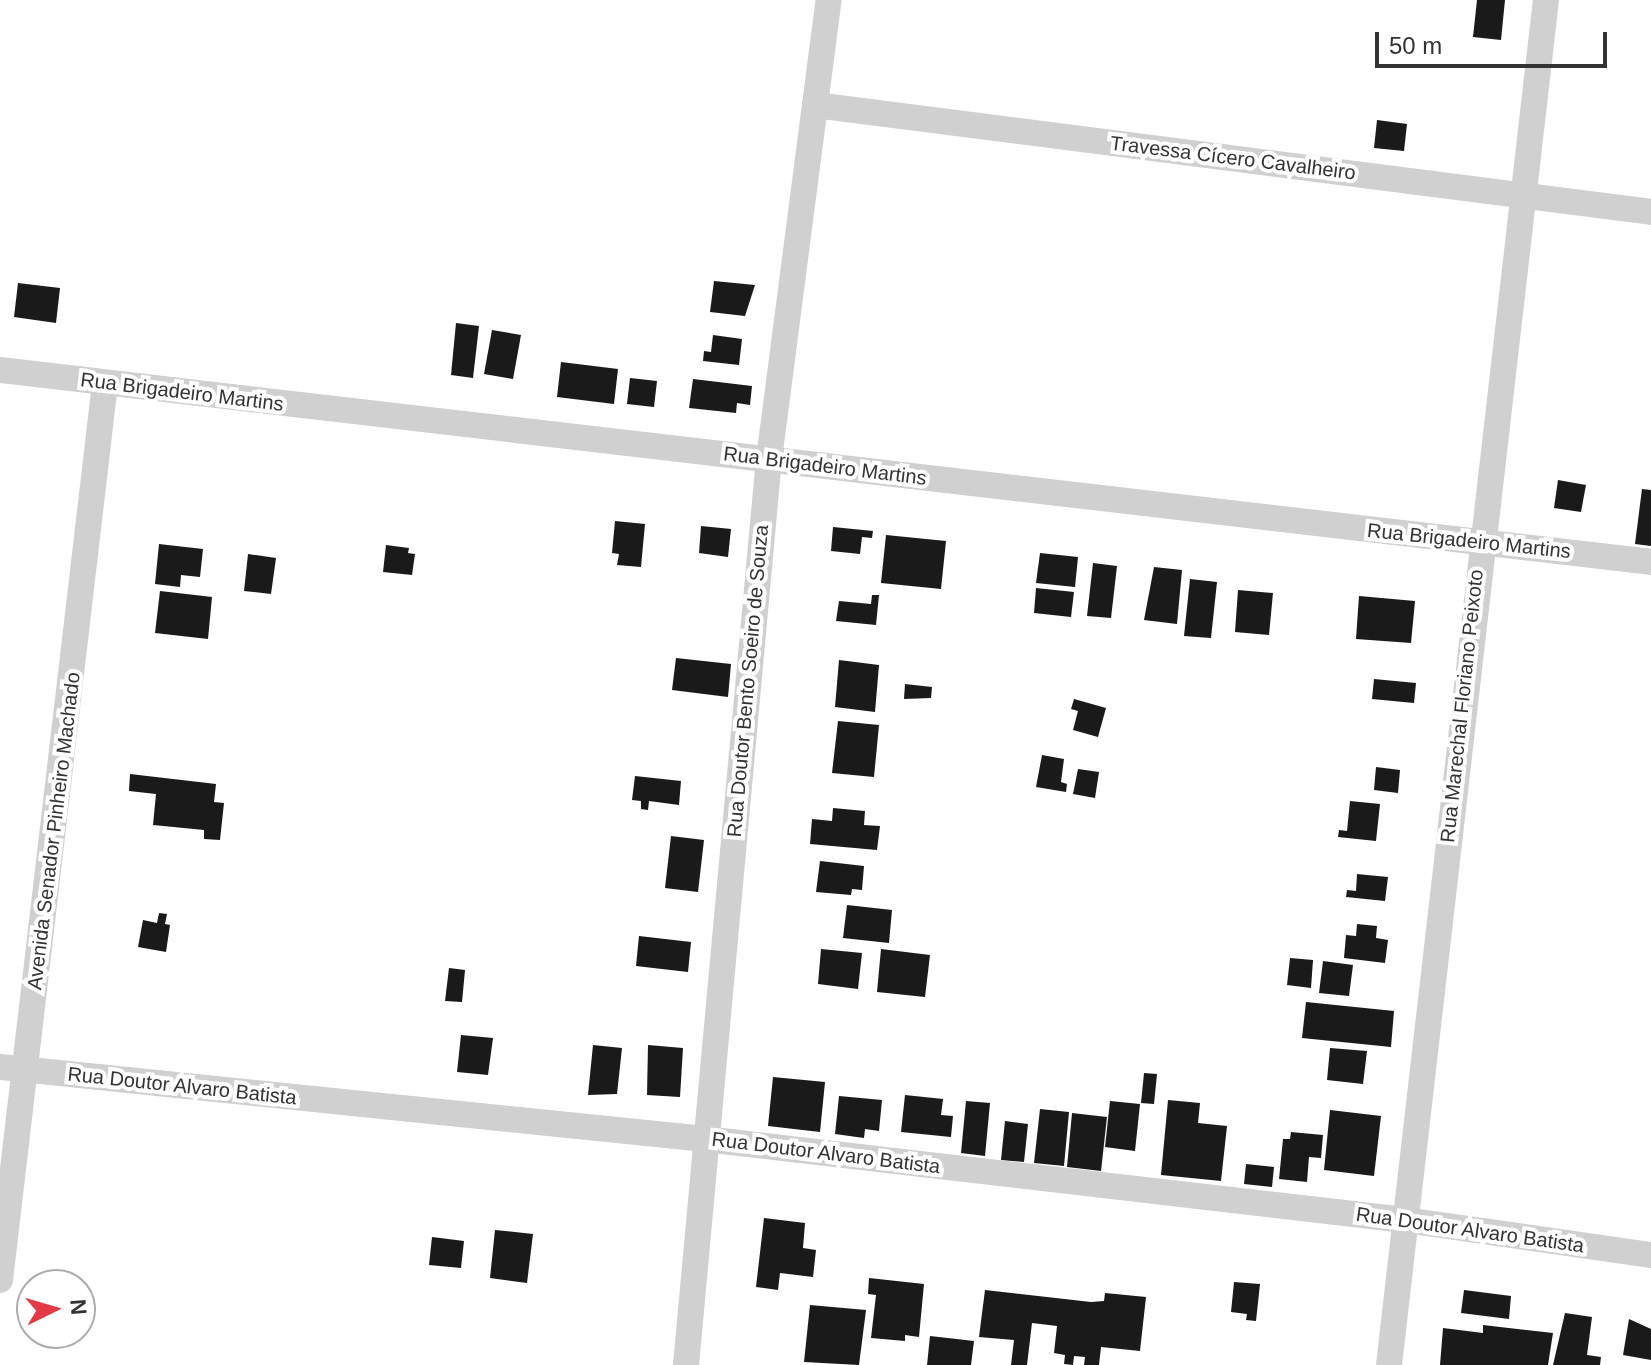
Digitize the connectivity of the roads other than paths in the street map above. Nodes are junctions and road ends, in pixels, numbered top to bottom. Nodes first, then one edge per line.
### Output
1 (829, 0) edge
2 (1546, 0) edge
3 (815, 105) junction
4 (1522, 195) junction
5 (1651, 212) edge
6 (0, 370) edge
7 (105, 383) junction
8 (769, 459) junction
9 (1480, 543) junction
10 (1651, 562) edge
11 (13, 1068) edge
12 (705, 1139) junction
13 (1405, 1220) junction
14 (1651, 1255) edge
15 (0, 1280) edge
16 (686, 1365) edge
17 (1389, 1365) edge

1 - 3 street, Rua Doutor Bento Soeiro de Souza
2 - 4 street, Rua Marechal Floriano Peixoto
3 - 4 street, Travessa Cícero Cavalheiro
3 - 8 street, Rua Doutor Bento Soeiro de Souza
4 - 5 street, Travessa Cícero Cavalheiro
4 - 9 street, Rua Marechal Floriano Peixoto
6 - 7 street, Rua Brigadeiro Martins
7 - 8 street, Rua Brigadeiro Martins
7 - 11 street, Avenida Senador Pinheiro Machado
8 - 9 street, Rua Brigadeiro Martins
8 - 12 street, Rua Doutor Bento Soeiro de Souza
9 - 10 street, Rua Brigadeiro Martins
9 - 13 street, Rua Marechal Floriano Peixoto
11 - 12 street, Rua Doutor Alvaro Batista
11 - 15 street, Avenida Senador Pinheiro Machado
12 - 13 street, Rua Doutor Alvaro Batista
12 - 16 street, Rua Doutor Bento Soeiro de Souza
13 - 14 street, Rua Doutor Alvaro Batista
13 - 17 street, Rua Marechal Floriano Peixoto

